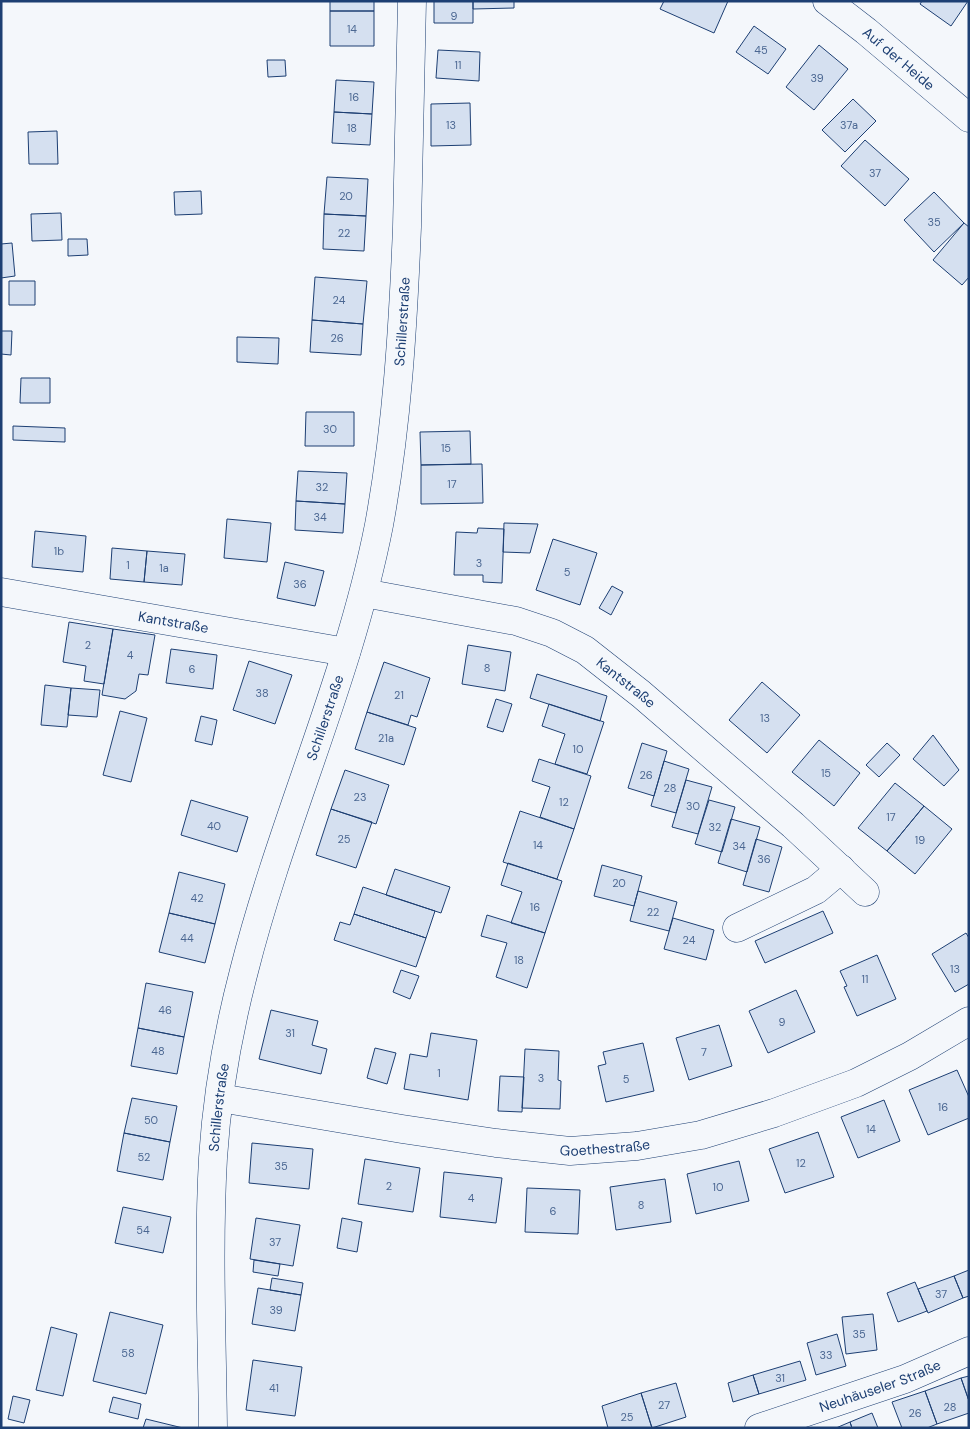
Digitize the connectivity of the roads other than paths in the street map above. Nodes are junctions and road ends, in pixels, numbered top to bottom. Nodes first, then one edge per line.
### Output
1 (412, 1) edge
2 (827, 1) edge
3 (969, 118) edge
4 (1, 592) edge
5 (364, 594) junction
6 (346, 652) junction
7 (840, 869) junction
8 (865, 892) dead end
9 (737, 928) dead end
10 (969, 1021) edge
11 (220, 1098) junction
12 (969, 1351) edge
13 (213, 1428) edge
14 (759, 1428) edge

1 - 5 street, Schillerstraße
2 - 3 street, Auf der Heide
4 - 6 street, Kantstraße
5 - 6 street, Schillerstraße
5 - 7 street, Kantstraße
6 - 11 street, Schillerstraße
7 - 8 street, Kantstraße
7 - 9 street
10 - 11 street, Goethestraße
11 - 13 street, Schillerstraße
12 - 14 street, Neuhäuseler Straße

